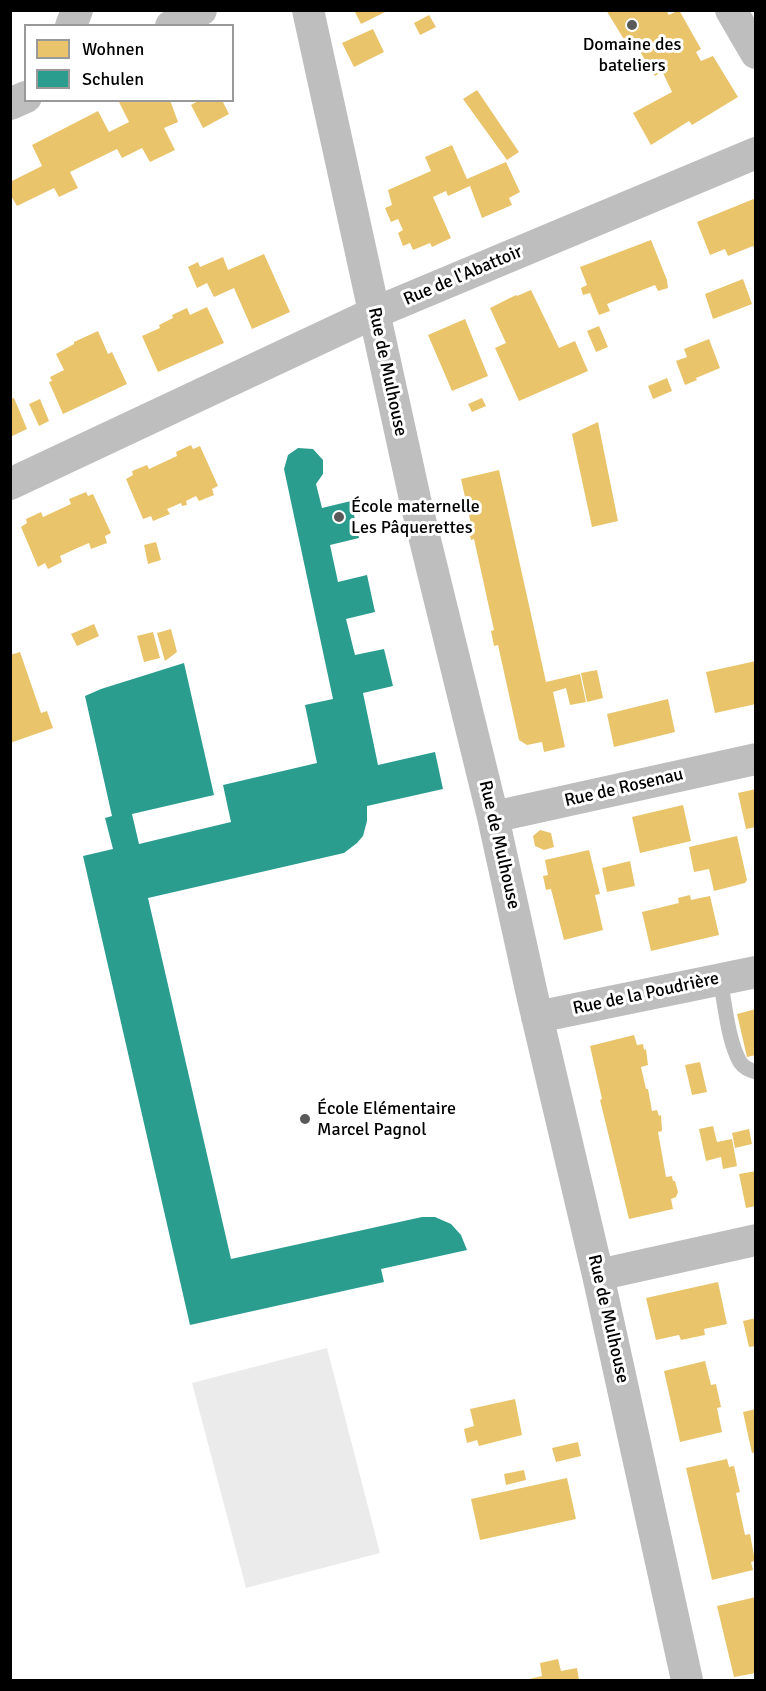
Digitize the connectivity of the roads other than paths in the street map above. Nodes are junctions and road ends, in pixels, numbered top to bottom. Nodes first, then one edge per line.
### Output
1 (201, 10) edge
2 (308, 10) edge
3 (730, 10) edge
4 (175, 24) edge
5 (756, 52) edge
6 (24, 98) edge
7 (10, 104) edge
8 (756, 153) edge
9 (374, 313) junction
10 (10, 484) edge
11 (756, 759) edge
12 (493, 817) junction
13 (756, 972) edge
14 (720, 979) junction
15 (537, 1017) junction
16 (756, 1072) edge
17 (756, 1240) edge
18 (598, 1275) junction
19 (687, 1680) edge

1 - 4 street
2 - 9 street, Rue de Mulhouse
3 - 5 street
6 - 7 street
8 - 9 street, Rue de l'Abattoir
9 - 10 street, Rue de l'Abattoir
9 - 12 street, Rue de Mulhouse
11 - 12 street, Rue de Rosenau
12 - 15 street, Rue de Mulhouse
13 - 14 street, Rue de la Poudrière
14 - 15 street, Rue de la Poudrière
14 - 16 lane
15 - 18 street, Rue de Mulhouse
17 - 18 street
18 - 19 street, Rue de Mulhouse

